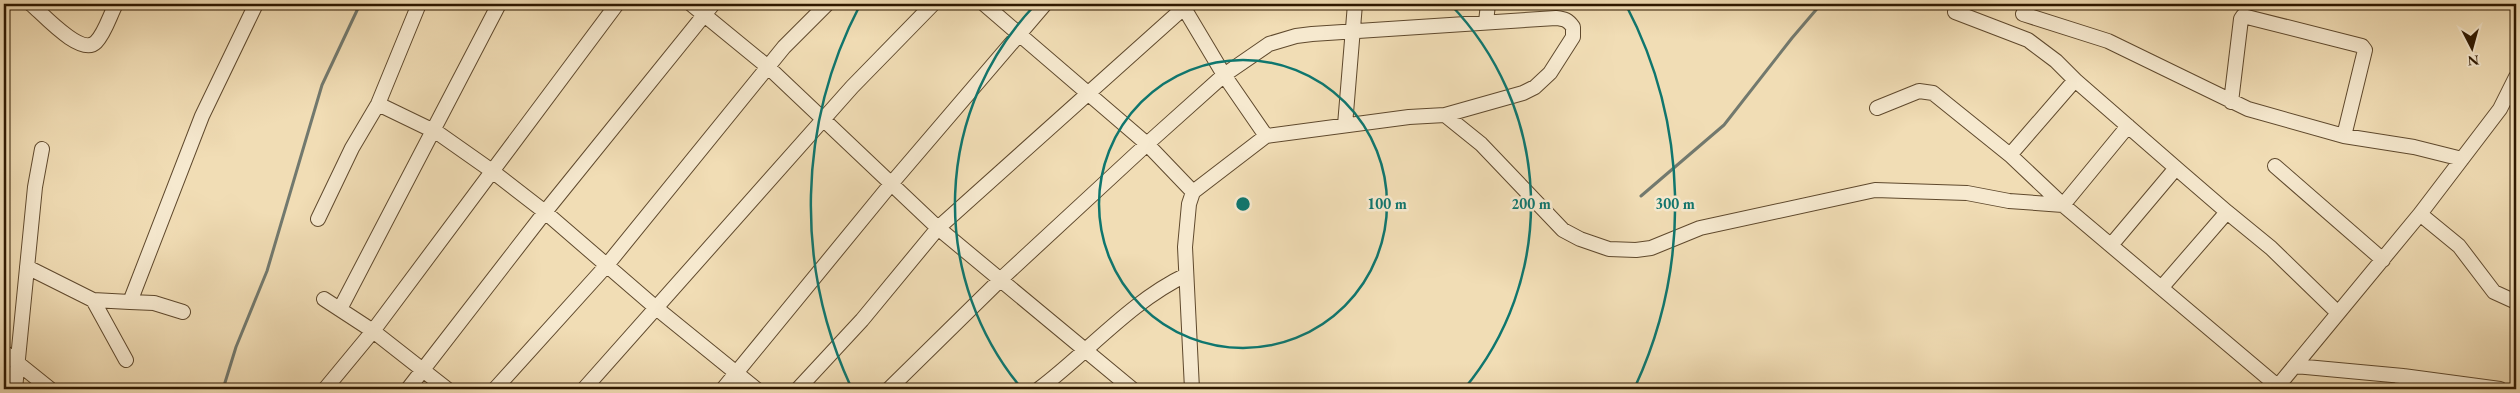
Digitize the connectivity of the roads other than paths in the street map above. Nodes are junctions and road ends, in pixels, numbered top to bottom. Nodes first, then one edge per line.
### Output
1 (31, 4) edge
2 (116, 4) edge
3 (256, 4) edge
4 (419, 4) edge
5 (499, 4) edge
6 (617, 4) edge
7 (691, 4) edge
8 (713, 4) edge
9 (827, 4) edge
10 (933, 4) edge
11 (984, 4) edge
12 (1045, 4) edge
13 (1354, 4) edge
14 (1488, 4) edge
15 (1186, 6) edge
16 (2024, 9) edge
17 (1954, 12) dead end
18 (704, 15) junction
19 (1486, 22) junction
20 (1351, 31) junction
21 (1017, 34) junction
22 (2014, 34) junction
23 (768, 67) junction
24 (1224, 75) junction
25 (2516, 77) edge
26 (2075, 80) junction
27 (1089, 94) junction
28 (2231, 102) junction
29 (378, 104) junction
30 (1878, 108) dead end
31 (1445, 115) junction
32 (824, 120) junction
33 (1345, 125) junction
34 (2128, 126) junction
35 (434, 131) junction
36 (1266, 136) junction
37 (2344, 136) junction
38 (1147, 144) junction
39 (42, 150) dead end
40 (2010, 155) junction
41 (2462, 159) junction
42 (2276, 166) dead end
43 (2176, 168) junction
44 (492, 171) junction
45 (891, 184) junction
46 (1194, 192) junction
47 (2063, 205) junction
48 (546, 212) junction
49 (2227, 212) junction
50 (2420, 214) junction
51 (318, 219) dead end
52 (938, 228) junction
53 (2112, 244) junction
54 (2382, 260) junction
55 (607, 265) junction
56 (27, 267) junction
57 (1186, 275) junction
58 (1001, 279) junction
59 (2162, 287) junction
60 (324, 299) dead end
61 (93, 300) junction
62 (130, 302) junction
63 (2516, 302) edge
64 (654, 306) junction
65 (340, 309) junction
66 (183, 312) dead end
67 (2338, 313) junction
68 (373, 331) junction
69 (1086, 350) junction
70 (4, 352) edge
71 (126, 360) dead end
72 (16, 362) junction
73 (2295, 366) junction
74 (424, 370) junction
75 (735, 374) junction
76 (2402, 383) edge
77 (2279, 388) edge
78 (2470, 388) edge
79 (15, 389) edge
80 (50, 389) edge
81 (325, 389) edge
82 (408, 389) edge
83 (447, 389) edge
84 (494, 389) edge
85 (584, 389) edge
86 (723, 389) edge
87 (756, 389) edge
88 (798, 389) edge
89 (889, 389) edge
90 (1039, 389) edge
91 (1132, 389) edge
92 (1192, 389) edge
93 (2500, 389) edge

1 - 2 street
3 - 62 street
4 - 29 street
5 - 35 street
6 - 44 street
7 - 18 street
8 - 18 street
9 - 23 street
10 - 32 street
11 - 21 street
12 - 21 street
13 - 20 street
14 - 19 street
15 - 24 street
15 - 27 street
16 - 22 street
16 - 28 street
17 - 22 street
18 - 23 street
18 - 48 street
19 - 20 street
19 - 31 street
20 - 24 street
20 - 33 street
21 - 27 street
21 - 45 street
22 - 26 street
23 - 32 street
23 - 55 street
24 - 36 street
24 - 38 street
25 - 41 street
26 - 34 street
26 - 40 street
27 - 38 street
27 - 52 street
28 - 37 street
28 - 37 street
29 - 35 street
29 - 51 street
30 - 40 street
31 - 33 street
31 - 47 street
32 - 45 street
32 - 64 street
33 - 36 street
34 - 43 street
34 - 47 street
35 - 44 street
35 - 65 street
36 - 46 street
37 - 41 street
38 - 46 street
38 - 58 street
39 - 56 street
40 - 47 street
41 - 50 street
42 - 54 street
43 - 49 street
43 - 53 street
44 - 48 street
44 - 68 street
45 - 52 street
45 - 75 street
46 - 57 street
47 - 53 street
48 - 55 street
48 - 74 street
49 - 59 street
49 - 67 street
50 - 54 street
50 - 63 street
52 - 58 street
52 - 88 street
53 - 59 street
54 - 67 street
55 - 64 street
55 - 84 street
56 - 61 street
56 - 72 street
57 - 69 street
57 - 92 street
58 - 69 street
58 - 89 street
59 - 77 street
60 - 65 street
61 - 62 street
61 - 71 street
62 - 66 street
64 - 75 street
64 - 85 street
65 - 68 street
67 - 73 street
68 - 74 street
68 - 81 street
69 - 90 street
69 - 91 street
70 - 72 street
72 - 79 street
72 - 80 street
73 - 76 street
73 - 77 street
74 - 82 street
74 - 83 street
75 - 86 street
75 - 87 street
76 - 78 street
78 - 93 street

